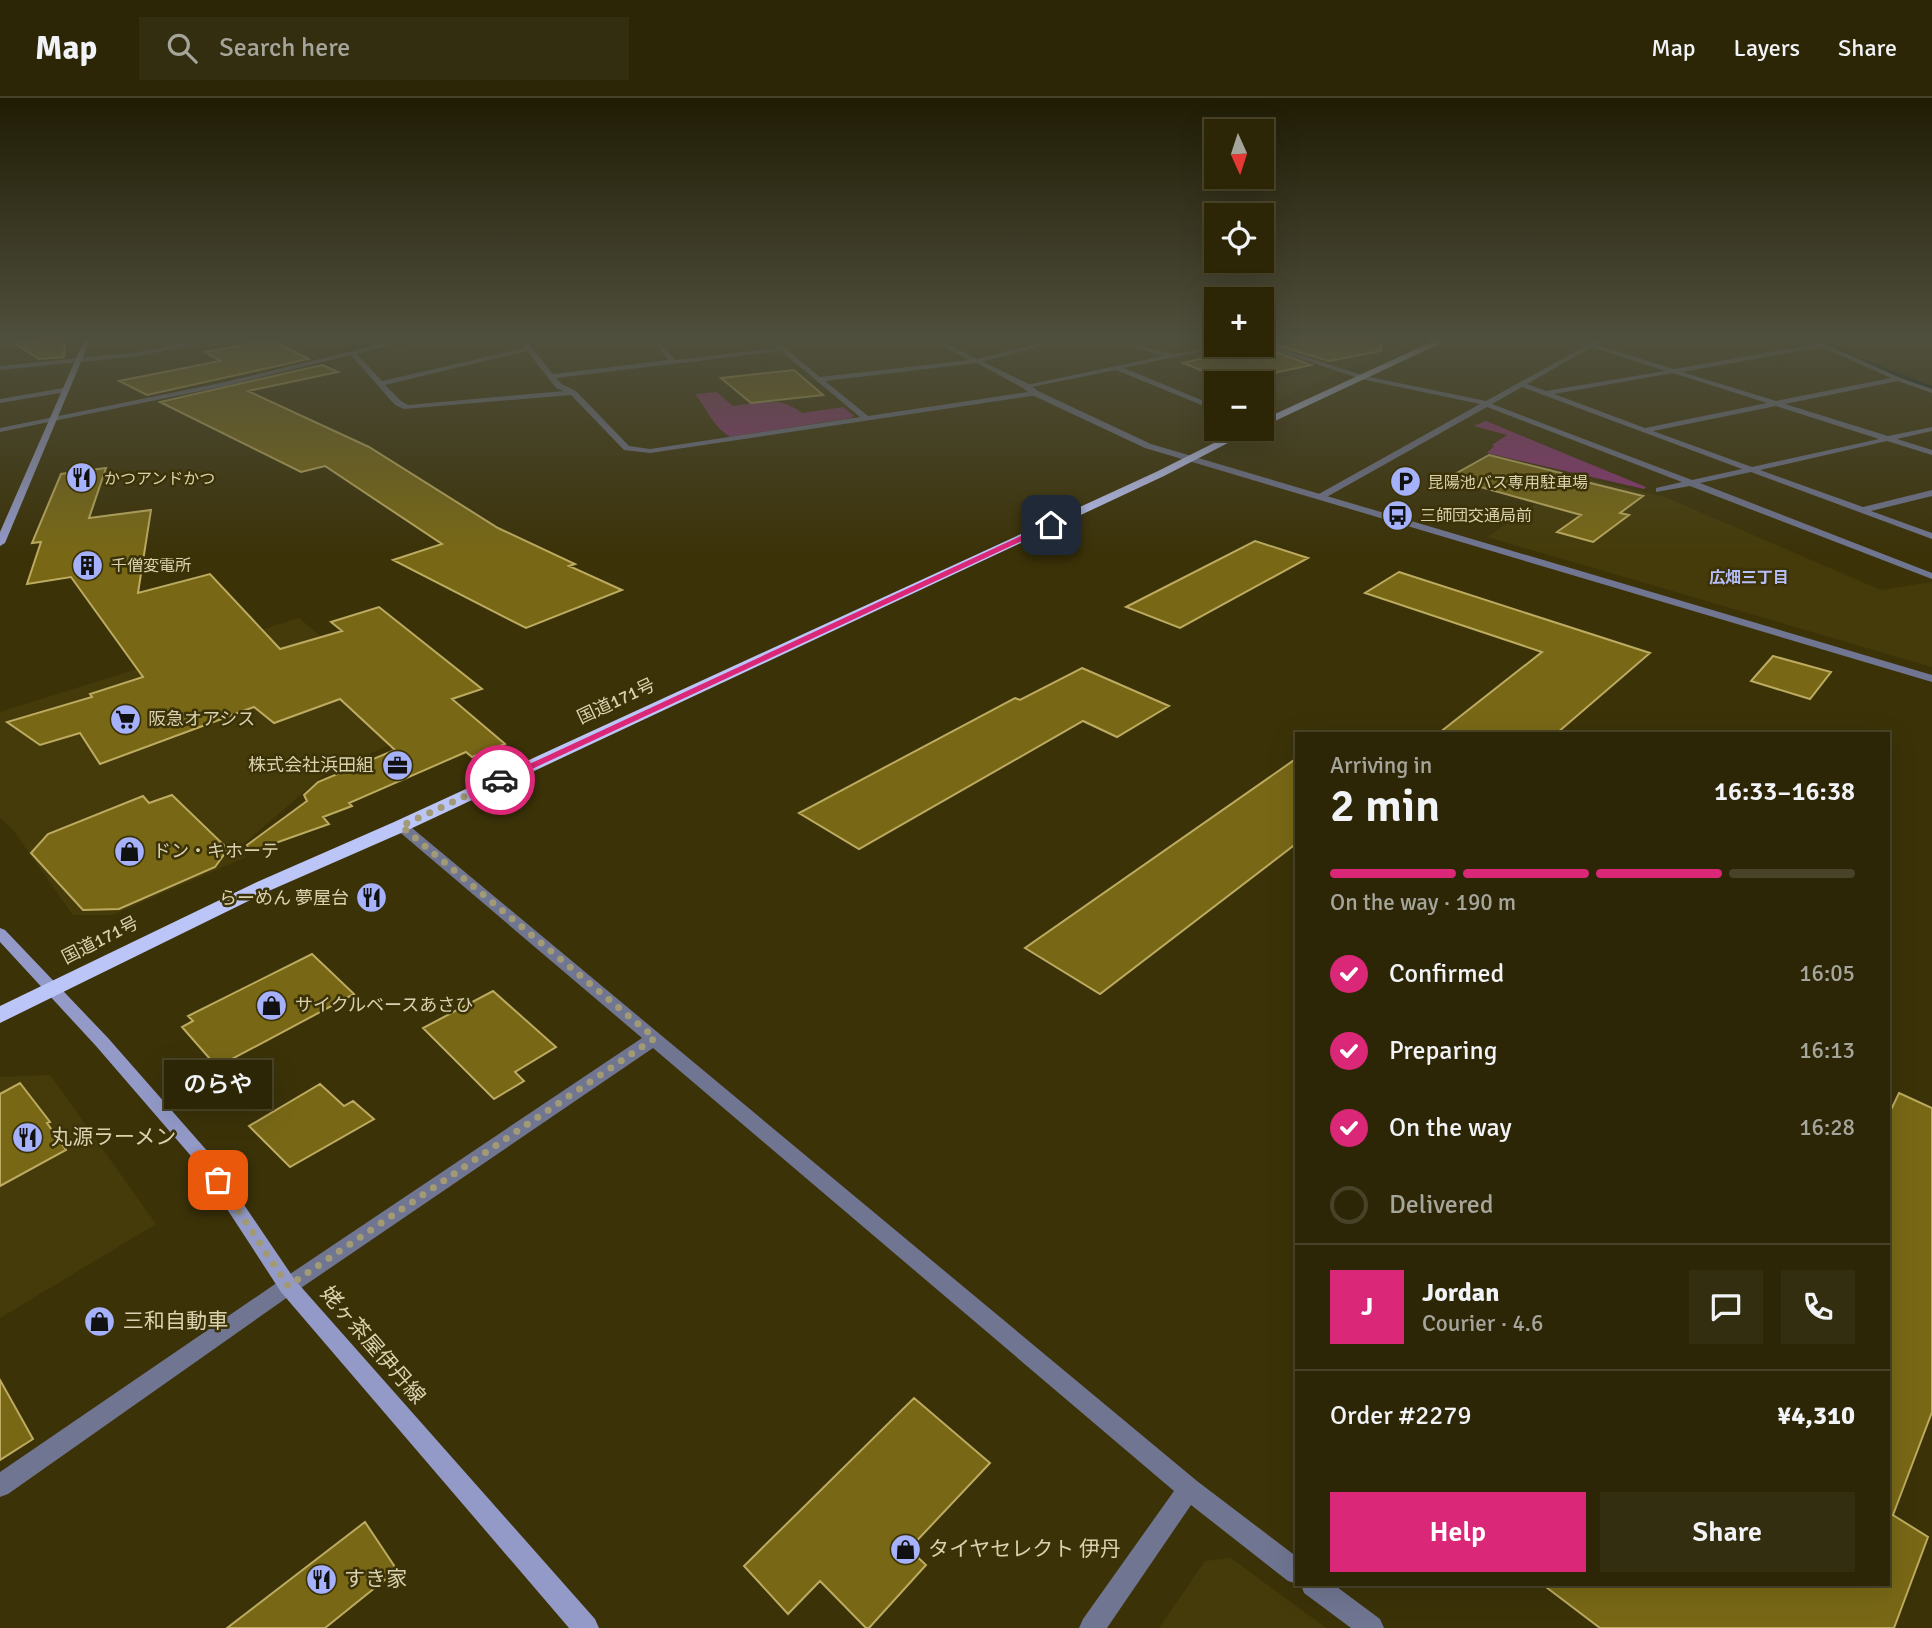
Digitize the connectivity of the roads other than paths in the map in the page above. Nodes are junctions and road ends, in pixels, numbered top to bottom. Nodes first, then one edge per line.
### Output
1 (55, 409) edge
2 (102, 409) edge
3 (589, 409) edge
4 (856, 409) edge
5 (924, 409) edge
6 (1070, 409) edge
7 (1294, 409) edge
8 (1473, 409) edge
9 (1500, 409) edge
10 (1589, 409) edge
11 (1746, 409) edge
12 (1797, 409) edge
13 (866, 418) junction
14 (1274, 419) edge
15 (51, 420) junction
16 (1932, 429) edge
17 (0, 430) edge
18 (1644, 430) junction
19 (1887, 439) junction
20 (1226, 441) edge
21 (1932, 453) edge
22 (1191, 459) junction
23 (1748, 468) junction
24 (1690, 483) junction
25 (1659, 489) dead end
26 (1932, 493) edge
27 (1320, 497) junction
28 (1863, 510) junction
29 (1932, 536) edge
30 (0, 543) edge
31 (1932, 576) edge
32 (1932, 679) edge
33 (401, 826) junction
34 (0, 933) edge
35 (51, 991) junction
36 (0, 1014) edge
37 (655, 1038) junction
38 (288, 1286) junction
39 (0, 1486) edge
40 (1189, 1489) junction
41 (1295, 1570) edge
42 (1316, 1586) edge
43 (586, 1628) edge
44 (1092, 1628) edge
45 (1371, 1628) edge

1 - 15 main road
2 - 15 street
3 - 13 street
4 - 13 street
5 - 13 street
6 - 22 street
7 - 14 highway
8 - 27 street
9 - 24 street
10 - 18 street
11 - 18 street
12 - 19 street
15 - 17 street
15 - 30 main road
16 - 19 street
18 - 23 street
19 - 21 street
19 - 23 street
20 - 22 highway, 国道171号
22 - 27 street
22 - 33 highway, 国道171号
23 - 24 street
23 - 28 street
24 - 25 street
24 - 31 street
26 - 28 street
27 - 32 street
28 - 29 street
33 - 35 highway, 国道171号
33 - 37 street
34 - 35 main road, 姥ヶ茶屋伊丹線
35 - 36 highway, 国道171号
35 - 38 main road, 姥ヶ茶屋伊丹線
37 - 38 street
37 - 40 street
38 - 39 street
38 - 43 main road, 姥ヶ茶屋伊丹線
40 - 41 street
40 - 44 street
42 - 45 street

